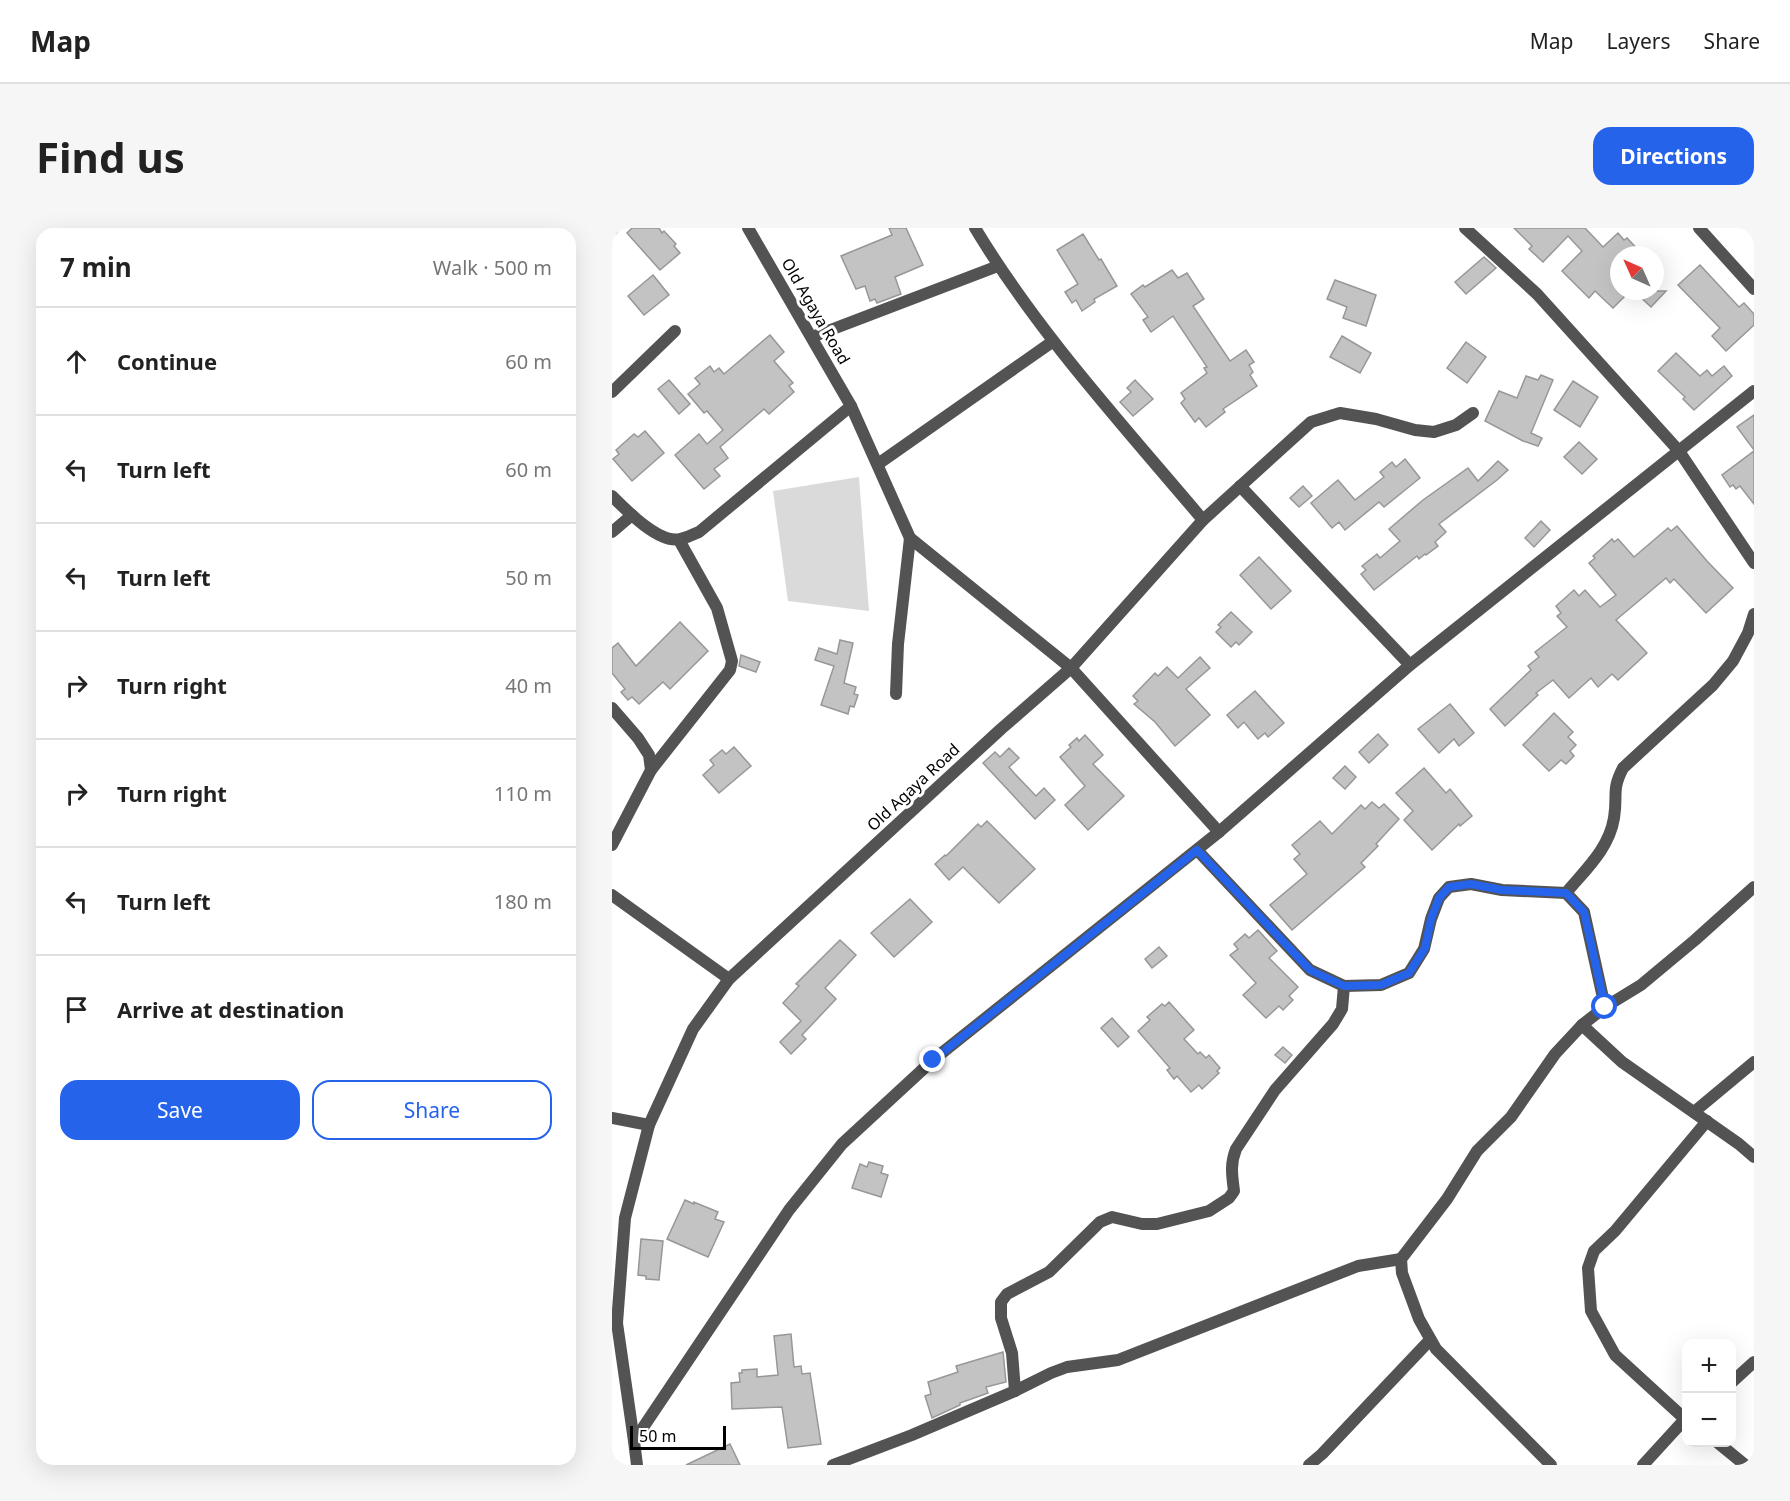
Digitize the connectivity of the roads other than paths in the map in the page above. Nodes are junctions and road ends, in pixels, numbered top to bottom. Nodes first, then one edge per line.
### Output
1 (748, 228) edge
2 (975, 228) edge
3 (1465, 228) edge
4 (1699, 228) edge
5 (998, 266) junction
6 (1754, 289) edge
7 (675, 331) dead end
8 (812, 337) junction
9 (1052, 342) junction
10 (1754, 391) edge
11 (612, 392) edge
12 (851, 406) junction
13 (1473, 413) dead end
14 (1679, 451) junction
15 (878, 464) junction
16 (1240, 486) junction
17 (612, 496) edge
18 (632, 515) junction
19 (1203, 520) junction
20 (612, 532) edge
21 (910, 538) junction
22 (679, 540) junction
23 (1754, 563) edge
24 (1754, 614) edge
25 (1410, 665) junction
26 (1071, 668) junction
27 (896, 694) dead end
28 (612, 708) edge
29 (651, 770) junction
30 (1219, 832) junction
31 (612, 844) edge
32 (1197, 850) junction
33 (1754, 887) edge
34 (1566, 893) junction
35 (612, 895) edge
36 (729, 979) junction
37 (1344, 986) junction
38 (1605, 1007) junction
39 (1582, 1025) junction
40 (1754, 1062) edge
41 (1694, 1112) junction
42 (612, 1118) edge
43 (1707, 1121) junction
44 (649, 1125) junction
45 (1754, 1158) edge
46 (1401, 1259) junction
47 (615, 1323) edge
48 (1429, 1341) junction
49 (1754, 1362) edge
50 (1736, 1378) edge
51 (1015, 1391) junction
52 (1682, 1416) edge
53 (1682, 1424) edge
54 (634, 1442) junction
55 (1722, 1447) edge
56 (637, 1465) edge
57 (833, 1465) edge
58 (1309, 1465) edge
59 (1551, 1465) edge
60 (1643, 1465) edge
61 (1745, 1465) edge

1 - 8 street, Old Agaya Road
2 - 5 street
3 - 14 street
4 - 6 street
5 - 8 street
5 - 9 street
7 - 11 street
8 - 12 street, Old Agaya Road
9 - 15 street
9 - 19 street
10 - 14 street
12 - 15 street, Old Agaya Road
12 - 22 street
13 - 16 street
14 - 23 street
14 - 25 street
15 - 21 street, Old Agaya Road
16 - 19 street
16 - 25 street
17 - 18 street
18 - 20 street
18 - 22 street
19 - 26 street
21 - 26 street, Old Agaya Road
21 - 27 street
22 - 29 street
24 - 34 street
25 - 30 street
26 - 30 street
26 - 36 street, Old Agaya Road
28 - 29 street
29 - 31 street
30 - 32 street
32 - 37 street
32 - 54 street
33 - 38 street
34 - 37 street
34 - 38 street
35 - 36 street
36 - 44 street, Old Agaya Road
37 - 51 street
38 - 39 street
39 - 41 street
39 - 46 street
40 - 41 street
41 - 43 street
42 - 44 street
43 - 45 street
43 - 52 street
44 - 47 street, Old Agaya Road
46 - 48 street
46 - 51 street
47 - 54 street, Old Agaya Road
48 - 58 street
48 - 59 street
49 - 50 street
51 - 57 street
53 - 60 street
54 - 56 street, Old Agaya Road
55 - 61 street

